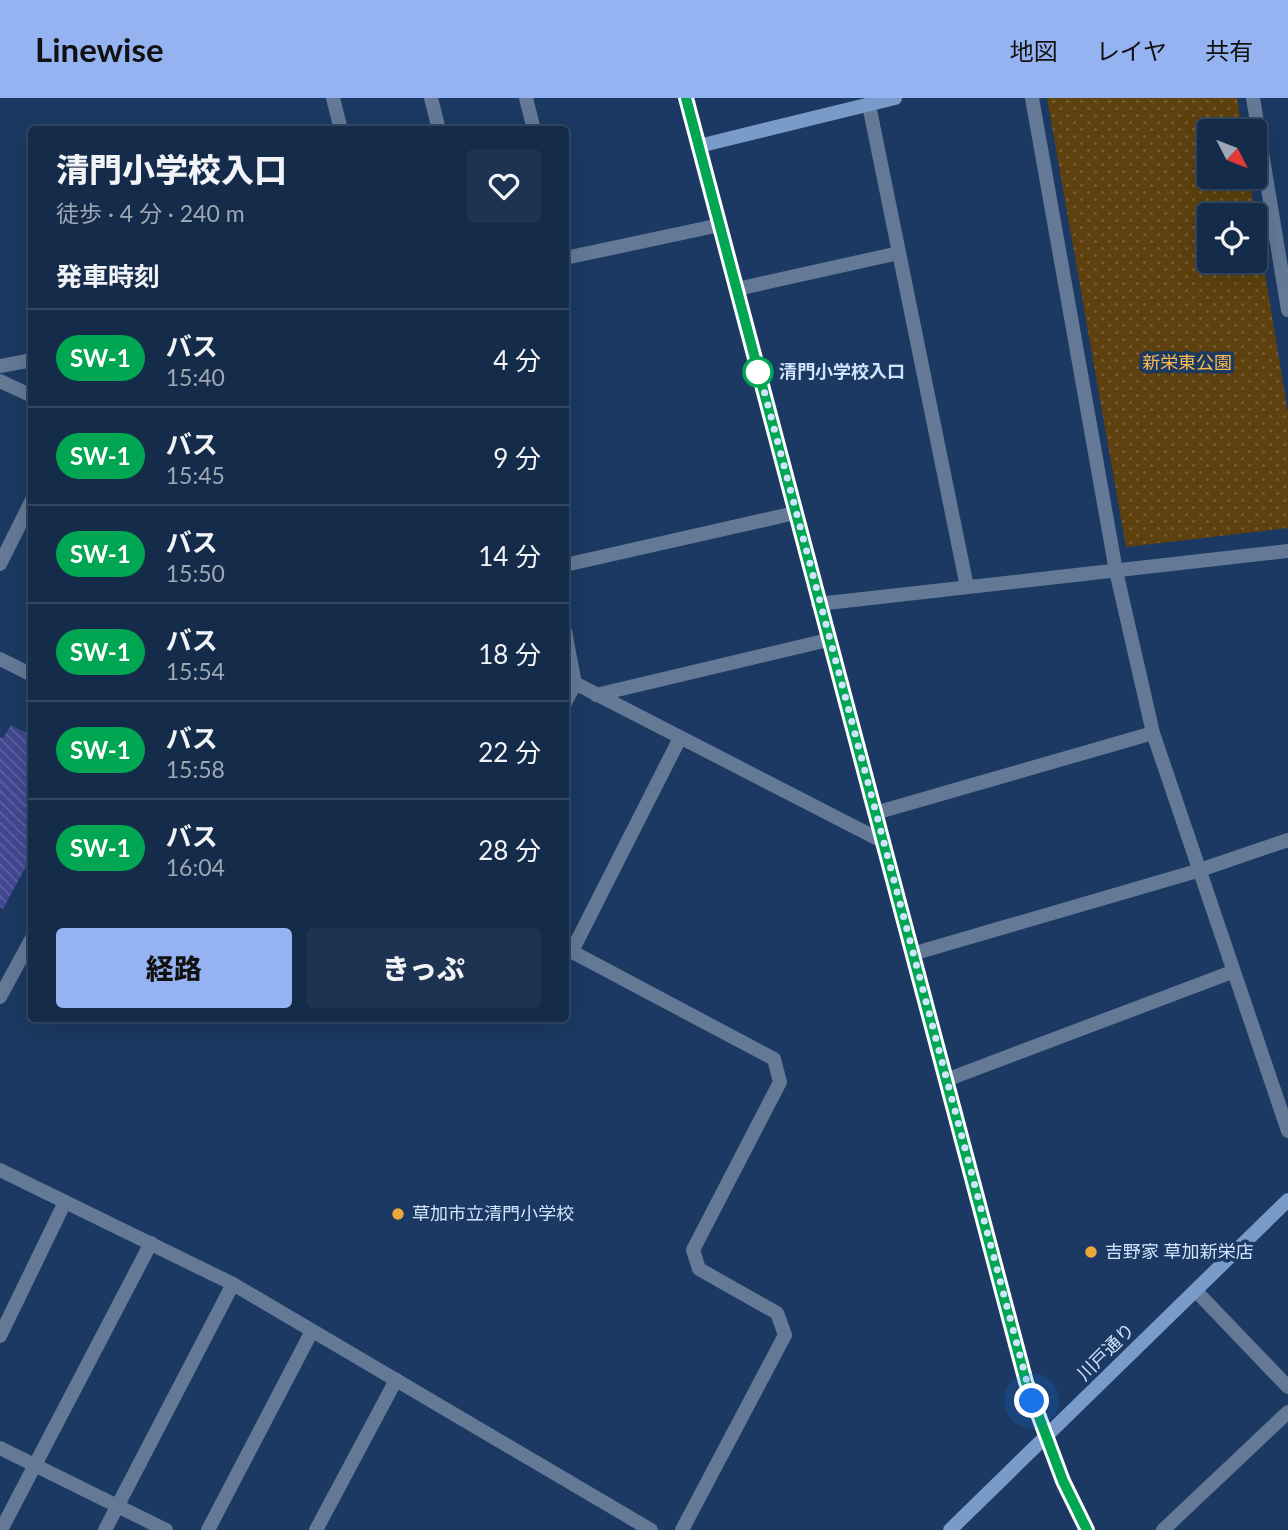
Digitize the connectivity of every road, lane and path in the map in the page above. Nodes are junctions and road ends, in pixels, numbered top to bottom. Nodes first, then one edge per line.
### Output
1 (333, 98) edge
2 (432, 98) edge
3 (526, 98) edge
4 (686, 98) edge
5 (895, 98) edge
6 (1032, 98) edge
7 (1253, 98) edge
8 (869, 105) junction
9 (340, 126) edge
10 (438, 126) edge
11 (533, 126) edge
12 (699, 146) junction
13 (720, 225) junction
14 (899, 253) junction
15 (569, 256) edge
16 (737, 289) junction
17 (1288, 310) edge
18 (28, 361) edge
19 (0, 366) edge
20 (0, 381) edge
21 (28, 394) edge
22 (28, 508) edge
23 (795, 513) junction
24 (1288, 551) edge
25 (0, 564) edge
26 (569, 564) edge
27 (1116, 571) junction
28 (967, 587) junction
29 (818, 604) junction
30 (828, 640) junction
31 (0, 659) edge
32 (28, 673) edge
33 (570, 681) edge
34 (596, 695) junction
35 (1153, 733) junction
36 (680, 738) junction
37 (875, 813) junction
38 (1288, 840) edge
39 (882, 841) junction
40 (1197, 871) junction
41 (28, 945) edge
42 (569, 948) edge
43 (569, 951) edge
44 (912, 954) junction
45 (1232, 972) junction
46 (0, 997) edge
47 (946, 1080) junction
48 (1288, 1131) edge
49 (0, 1170) edge
50 (1288, 1200) edge
51 (65, 1202) junction
52 (151, 1243) junction
53 (233, 1284) junction
54 (1196, 1291) junction
55 (312, 1331) junction
56 (0, 1336) edge
57 (396, 1380) junction
58 (1288, 1387) edge
59 (1288, 1412) edge
60 (1046, 1439) junction
61 (0, 1448) edge
62 (35, 1465) junction
63 (117, 1507) junction
64 (1, 1530) edge
65 (105, 1530) edge
66 (166, 1530) edge
67 (208, 1530) edge
68 (316, 1530) edge
69 (651, 1530) edge
70 (682, 1530) edge
71 (950, 1530) edge
72 (1087, 1530) edge
73 (1163, 1530) edge

1 - 9 street
2 - 10 street
3 - 11 street
4 - 12 street
5 - 8 street
6 - 27 street
7 - 17 street
8 - 12 street
8 - 14 street
12 - 13 street
13 - 15 street
13 - 16 street
14 - 16 street
14 - 28 street
16 - 23 street
18 - 19 street
20 - 21 street
22 - 25 street
23 - 26 street
23 - 29 street
24 - 27 street
27 - 28 street
27 - 35 street
28 - 29 street
29 - 30 street
30 - 34 street
30 - 37 street
31 - 32 street
33 - 34 street
34 - 36 street
35 - 37 street
35 - 40 street
36 - 39 street
36 - 42 street
37 - 39 street
38 - 40 street
39 - 44 street
40 - 44 street
40 - 45 street
41 - 46 street
43 - 70 street
44 - 47 street
45 - 47 street
45 - 48 street
47 - 60 street
49 - 51 street
50 - 54 street, 川戸通り
51 - 52 street
51 - 56 street
52 - 53 street
52 - 62 street
53 - 55 street
53 - 63 street
54 - 58 street
54 - 60 street, 川戸通り
55 - 57 street
55 - 67 street
57 - 68 street
57 - 69 street
59 - 73 street
60 - 71 street, 川戸通り
60 - 72 street
61 - 62 street
62 - 63 street
62 - 64 street
63 - 65 street
63 - 66 street

